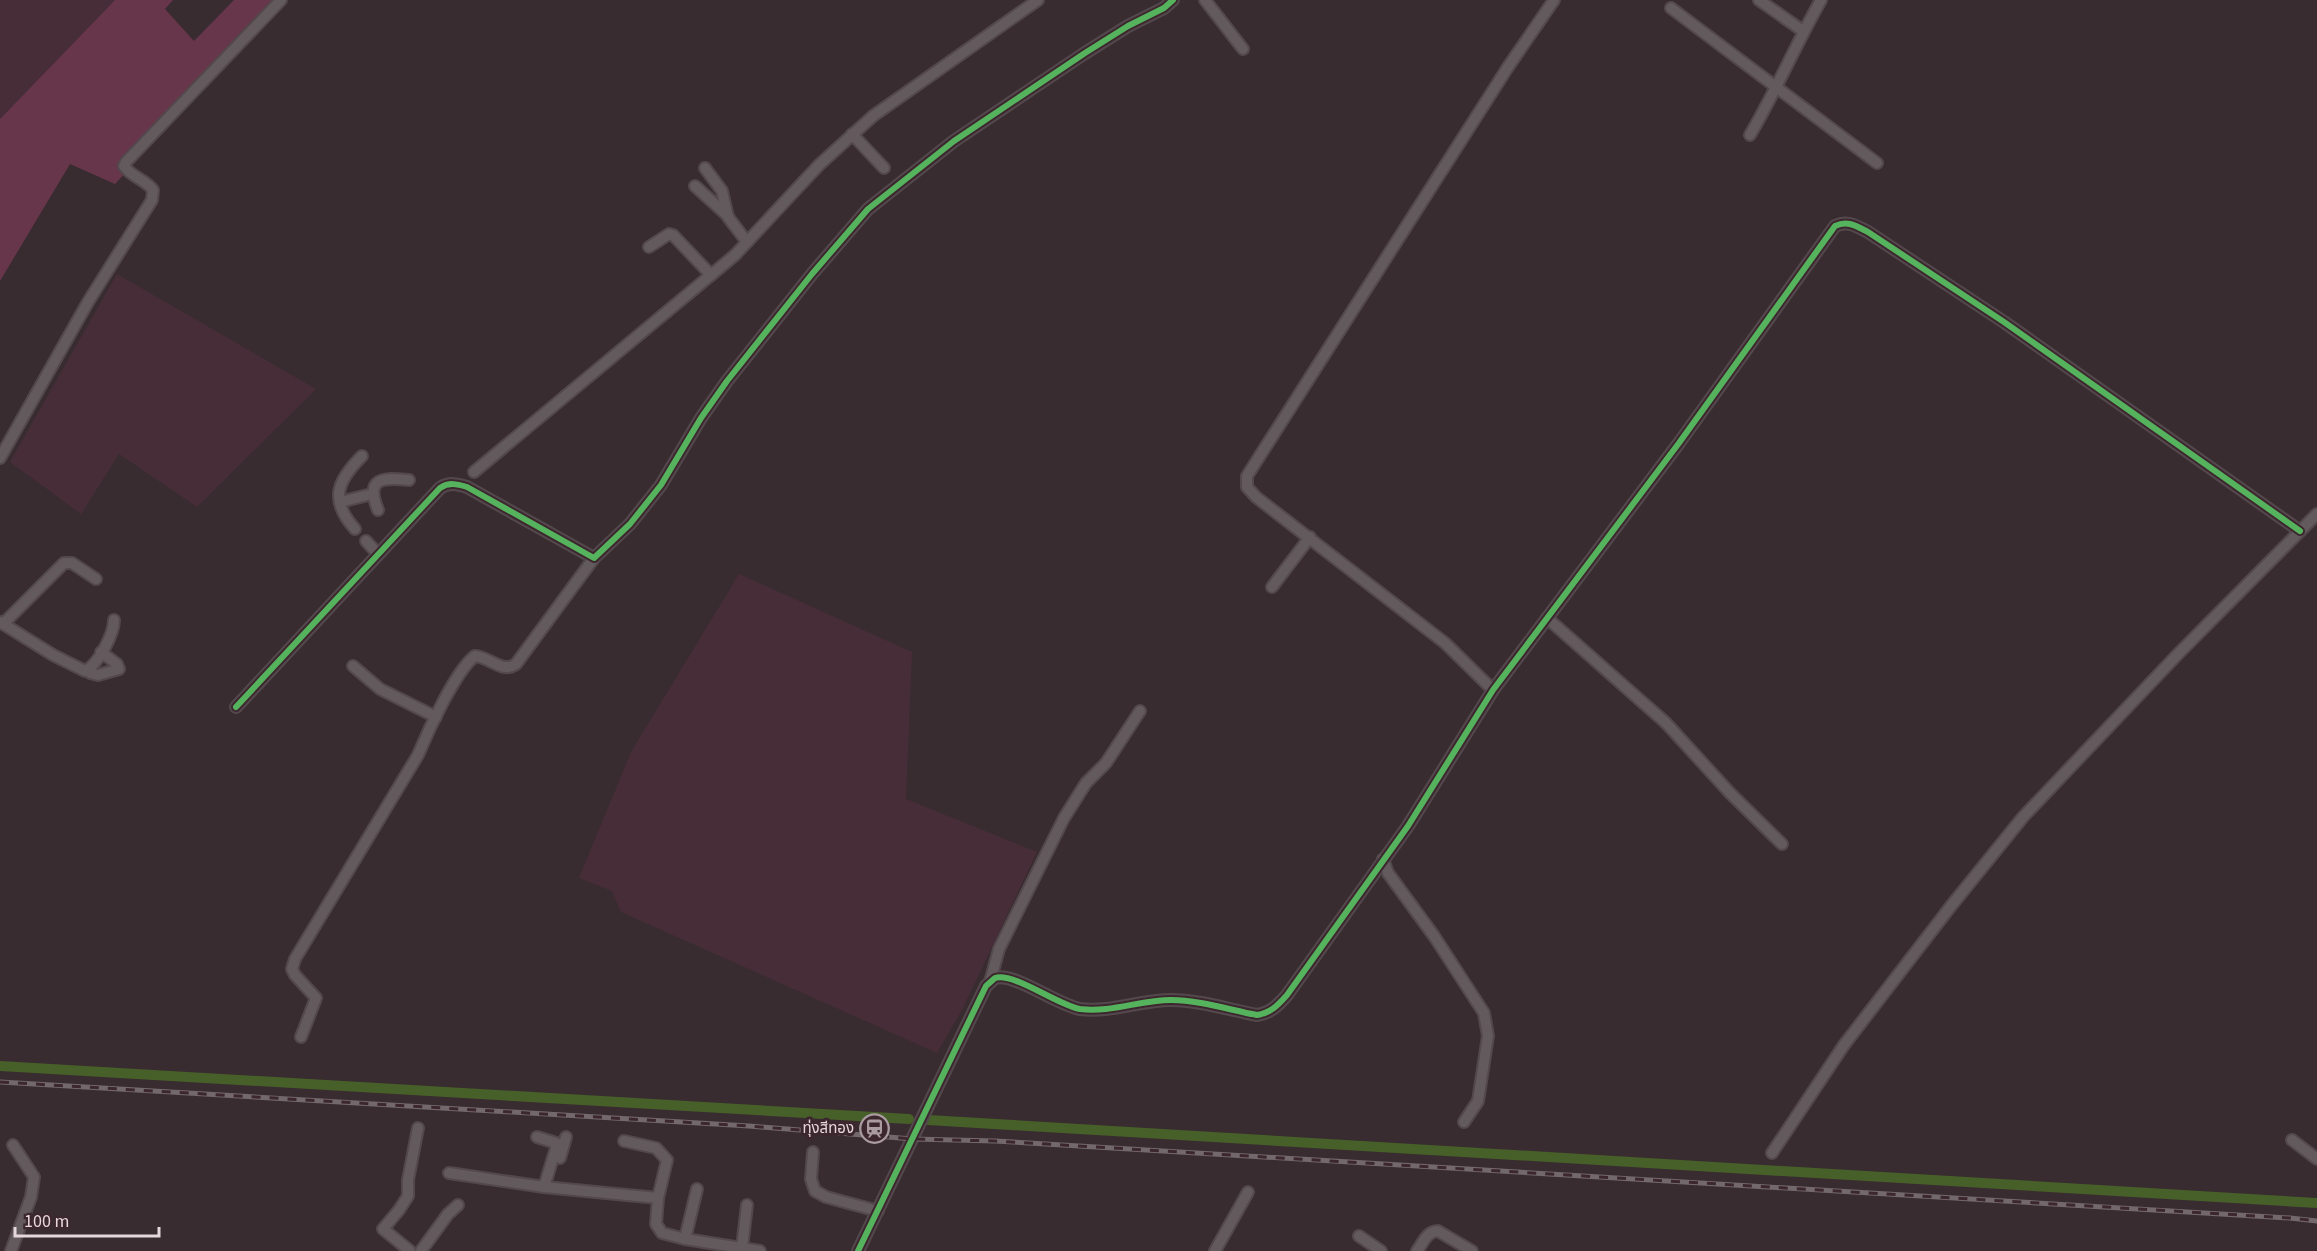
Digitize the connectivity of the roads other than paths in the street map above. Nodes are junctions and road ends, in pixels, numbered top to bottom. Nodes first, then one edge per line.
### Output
1 (281, 0) edge
2 (1038, 0) edge
3 (1173, 0) edge
4 (1205, 0) edge
5 (1554, 0) edge
6 (1759, 0) edge
7 (1821, 0) edge
8 (1671, 8) dead end
9 (1803, 31) junction
10 (1243, 49) dead end
11 (1777, 87) junction
12 (852, 134) junction
13 (1750, 135) dead end
14 (1877, 163) dead end
15 (705, 168) dead end
16 (884, 168) dead end
17 (695, 186) dead end
18 (729, 217) junction
19 (747, 242) junction
20 (649, 247) dead end
21 (711, 275) junction
22 (362, 456) dead end
23 (0, 458) edge
24 (474, 472) dead end
25 (409, 480) dead end
26 (372, 494) junction
27 (340, 502) junction
28 (378, 510) dead end
29 (2317, 514) edge
30 (355, 529) dead end
31 (2300, 531) junction
32 (1310, 537) junction
33 (366, 541) dead end
34 (378, 554) junction
35 (594, 558) junction
36 (96, 579) dead end
37 (1272, 587) dead end
38 (1546, 618) junction
39 (114, 620) dead end
40 (2, 623) edge
41 (101, 652) junction
42 (352, 666) dead end
43 (88, 670) junction
44 (1492, 690) junction
45 (236, 706) dead end
46 (1140, 711) dead end
47 (436, 717) junction
48 (1782, 844) dead end
49 (1383, 860) junction
50 (990, 982) junction
51 (301, 1037) dead end
52 (1464, 1122) dead end
53 (418, 1128) dead end
54 (537, 1137) dead end
55 (566, 1137) dead end
56 (2292, 1140) dead end
57 (624, 1141) dead end
58 (13, 1145) dead end
59 (813, 1152) dead end
60 (1772, 1153) dead end
61 (2317, 1159) edge
62 (449, 1173) dead end
63 (547, 1187) junction
64 (697, 1190) dead end
65 (1248, 1192) dead end
66 (658, 1198) junction
67 (458, 1205) dead end
68 (747, 1205) dead end
69 (878, 1211) junction
70 (1359, 1236) dead end
71 (685, 1239) junction
72 (742, 1248) junction
73 (11, 1251) edge
74 (410, 1251) edge
75 (421, 1251) edge
76 (760, 1251) edge
77 (858, 1251) edge
78 (1215, 1251) edge
79 (1381, 1251) edge
80 (1417, 1251) edge
81 (1472, 1251) edge

1 - 23 street
2 - 12 street
3 - 35 street
4 - 10 street
5 - 32 street
6 - 9 street
7 - 9 street
8 - 11 street
9 - 11 street
11 - 13 street
11 - 14 street
12 - 16 street
12 - 19 street
15 - 18 street
17 - 18 street
18 - 19 street
19 - 21 street
20 - 21 street
21 - 24 street
22 - 27 street
25 - 26 street
26 - 27 street
26 - 28 street
27 - 30 street
29 - 31 street
31 - 38 street
31 - 60 street
32 - 37 street
32 - 44 street
33 - 34 street
34 - 35 street
34 - 45 street
35 - 47 street
36 - 40 street
38 - 44 street
38 - 48 street
39 - 41 street
40 - 43 street
41 - 43 street
41 - 43 street
42 - 47 street
44 - 49 street
46 - 50 street
47 - 51 street
49 - 50 street
49 - 52 street
50 - 69 street
53 - 74 street
54 - 63 street
55 - 63 street
56 - 61 street
57 - 66 street
58 - 73 street
59 - 69 street
62 - 63 street
63 - 66 street
64 - 71 street
65 - 78 street
66 - 71 street
67 - 75 street
68 - 72 street
69 - 77 street
70 - 79 street
71 - 72 street
72 - 76 street
80 - 81 street

